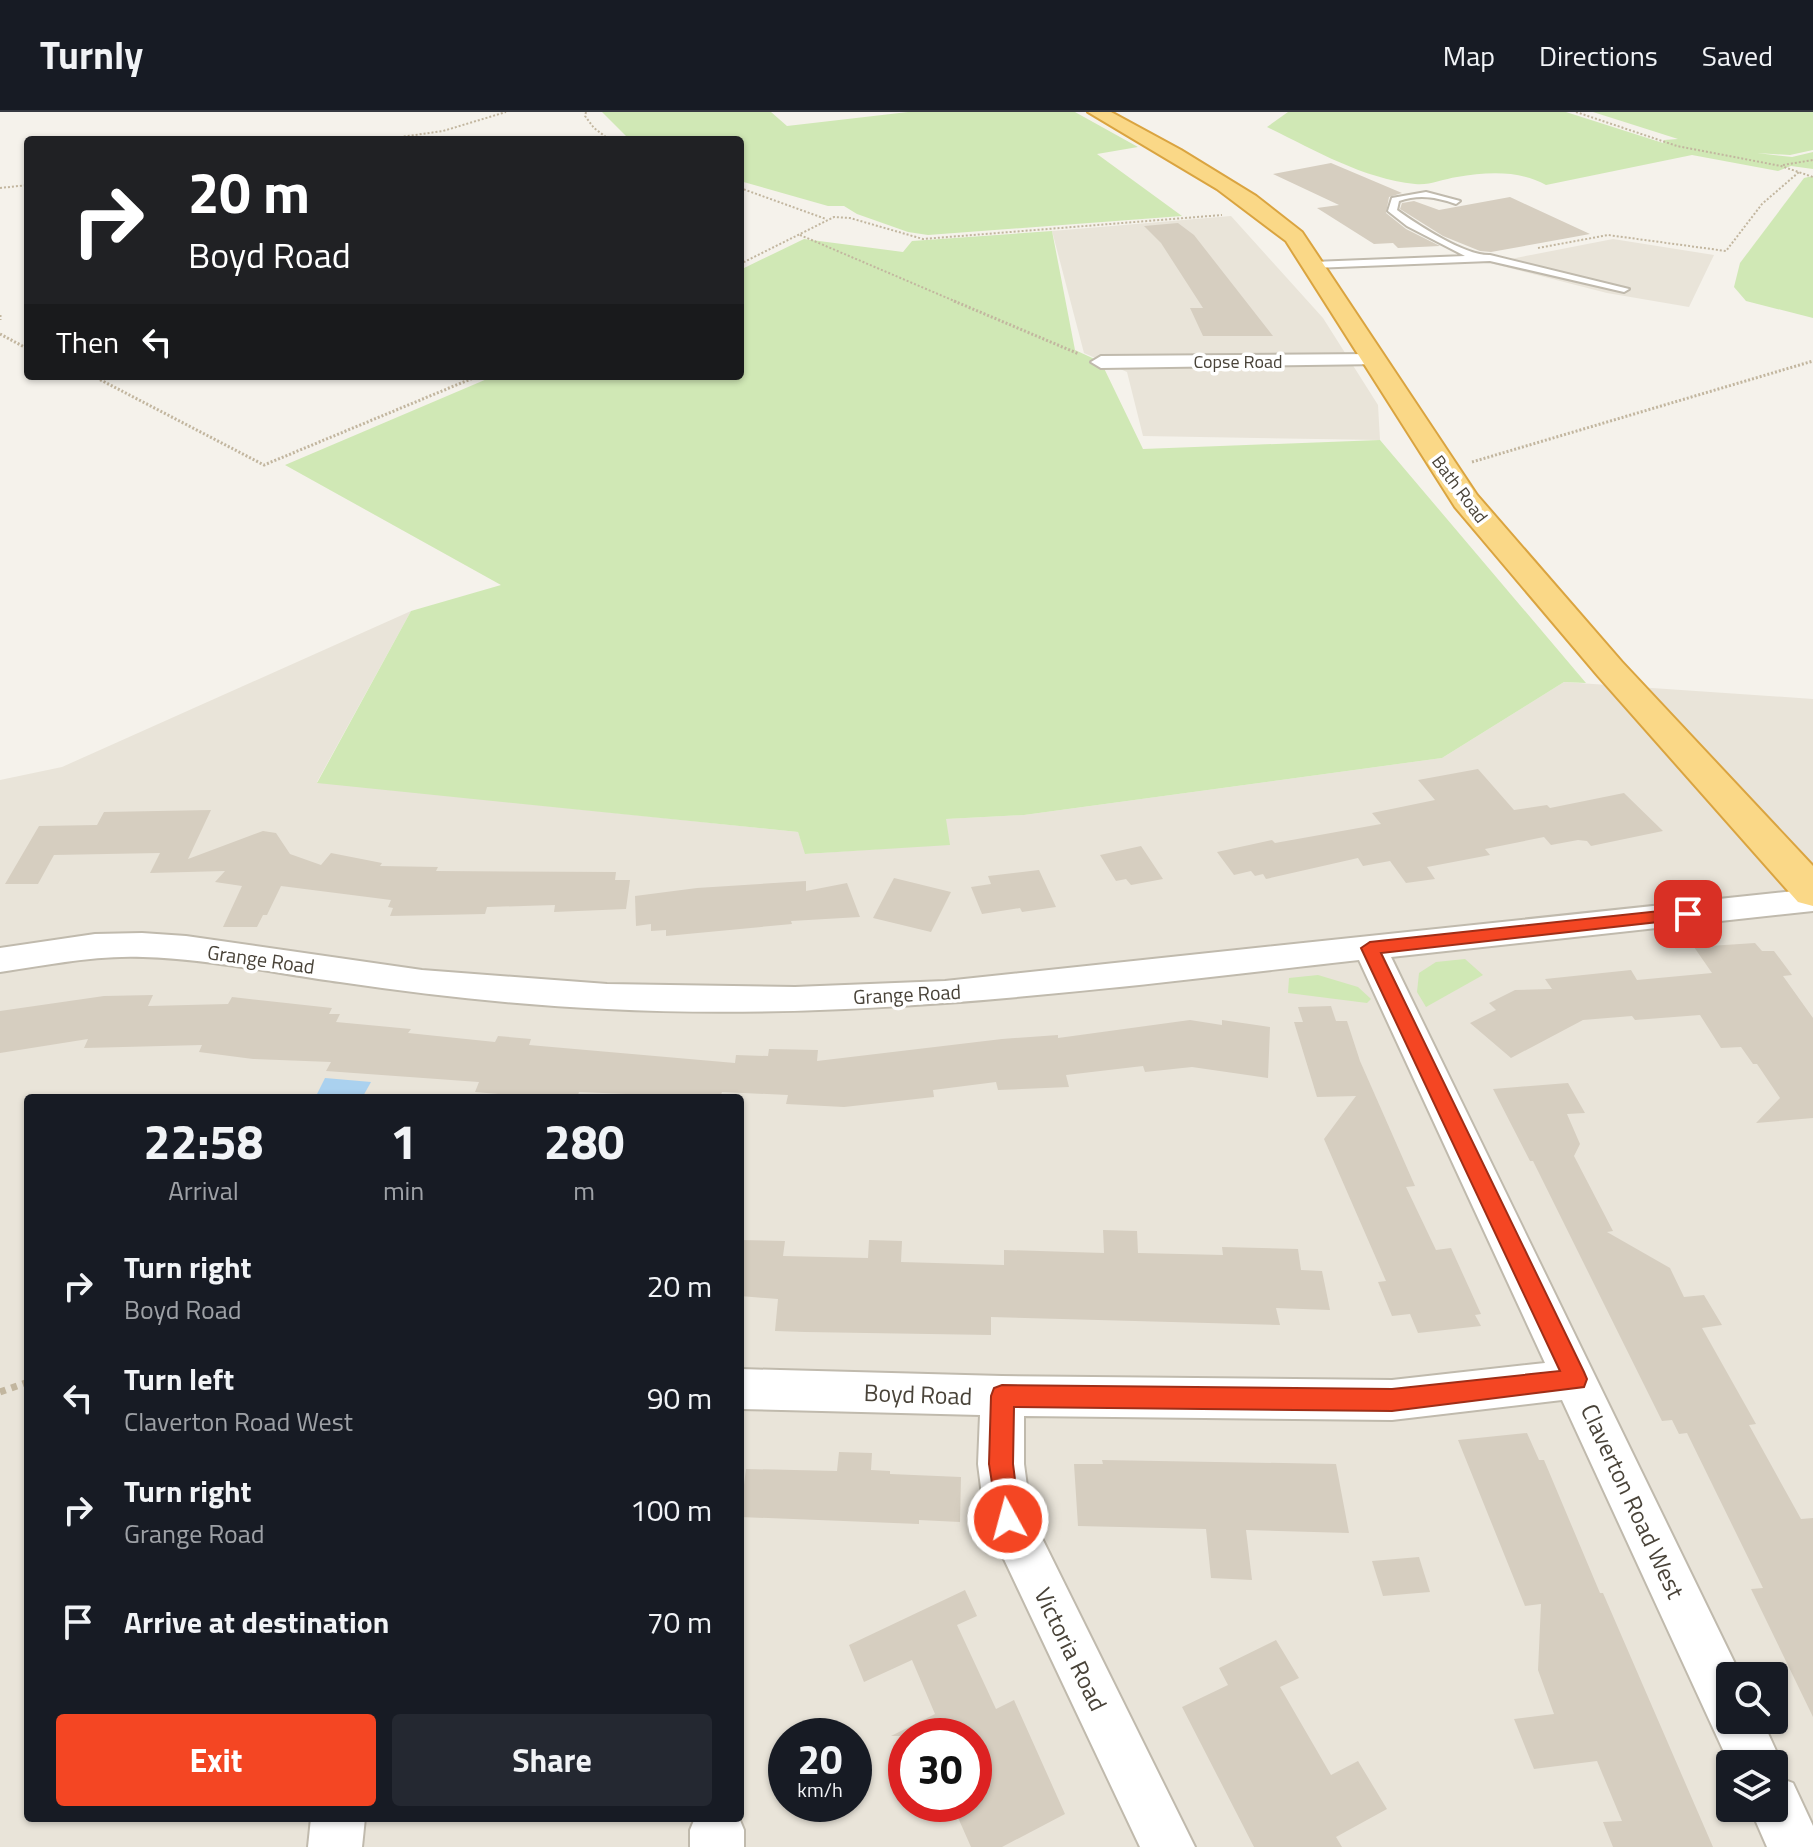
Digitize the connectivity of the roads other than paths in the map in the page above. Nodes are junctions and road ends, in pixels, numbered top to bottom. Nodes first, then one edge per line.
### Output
1 (1097, 112) edge
2 (1456, 201) dead end
3 (1477, 258) junction
4 (1313, 265) junction
5 (1624, 289) dead end
6 (1375, 360) junction
7 (1101, 362) road end
8 (1813, 892) edge
9 (1813, 900) edge
10 (1370, 948) junction
11 (0, 960) edge
12 (1575, 1379) junction
13 (744, 1389) edge
14 (1002, 1396) junction
15 (1716, 1678) edge
16 (338, 1822) edge
17 (1783, 1822) edge
18 (335, 1847) edge
19 (1168, 1847) edge
20 (1795, 1847) edge

1 - 4 highway, Bath Road
2 - 3 lane
3 - 4 lane
3 - 5 lane
4 - 6 highway, Bath Road
6 - 7 street, Copse Road
6 - 8 highway, Bath Road
9 - 10 street, Grange Road
10 - 11 street, Grange Road
10 - 12 street, Claverton Road West
12 - 14 street, Boyd Road
12 - 15 street, Claverton Road West
13 - 14 street, Boyd Road
14 - 19 street, Victoria Road
16 - 18 street
17 - 20 street

